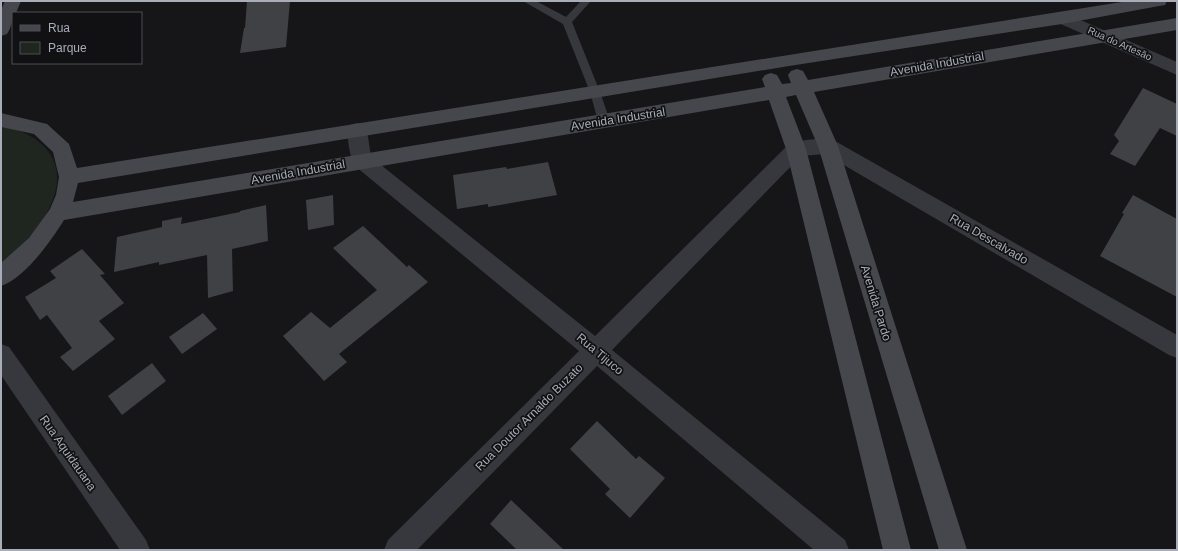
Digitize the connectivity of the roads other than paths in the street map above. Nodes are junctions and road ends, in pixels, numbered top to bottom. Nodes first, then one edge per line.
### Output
1 (12, 1) edge
2 (528, 1) edge
3 (586, 1) edge
4 (1159, 1) edge
5 (1062, 18) junction
6 (567, 22) junction
7 (1177, 24) edge
8 (1, 30) edge
9 (1104, 36) junction
10 (790, 60) junction
11 (766, 64) junction
12 (1177, 69) edge
13 (803, 87) junction
14 (595, 92) junction
15 (776, 92) junction
16 (1, 120) edge
17 (604, 121) junction
18 (357, 130) junction
19 (828, 146) junction
20 (796, 149) junction
21 (362, 161) junction
22 (69, 177) junction
23 (58, 213) junction
24 (1, 277) edge
25 (1177, 347) edge
26 (595, 350) junction
27 (1, 355) edge
28 (136, 550) edge
29 (398, 550) edge
30 (835, 550) edge
31 (897, 550) edge
32 (953, 550) edge

1 - 8 street
2 - 6 lane
3 - 6 lane
4 - 5 street
5 - 9 street, Rua do Artesão
5 - 10 street
6 - 14 lane
7 - 9 street, Avenida Industrial
9 - 12 street, Rua do Artesão
9 - 13 street, Avenida Industrial
10 - 11 street
10 - 13 street, Avenida Pardo
11 - 14 street
11 - 15 street
13 - 15 street, Avenida Industrial
13 - 19 street, Avenida Pardo
14 - 17 lane
14 - 18 street
15 - 17 street, Avenida Industrial
15 - 20 street
16 - 22 street
17 - 21 street, Avenida Industrial
18 - 21 street
18 - 22 street
19 - 20 street
19 - 25 street, Rua Descalvado
19 - 32 street, Avenida Pardo
20 - 26 street, Rua Doutor Arnaldo Buzato
20 - 31 street
21 - 23 street, Avenida Industrial
21 - 26 street, Rua Tijuco
22 - 23 street
23 - 24 street
26 - 29 street, Rua Doutor Arnaldo Buzato
26 - 30 street, Rua Tijuco
27 - 28 street, Rua Aquidauana

